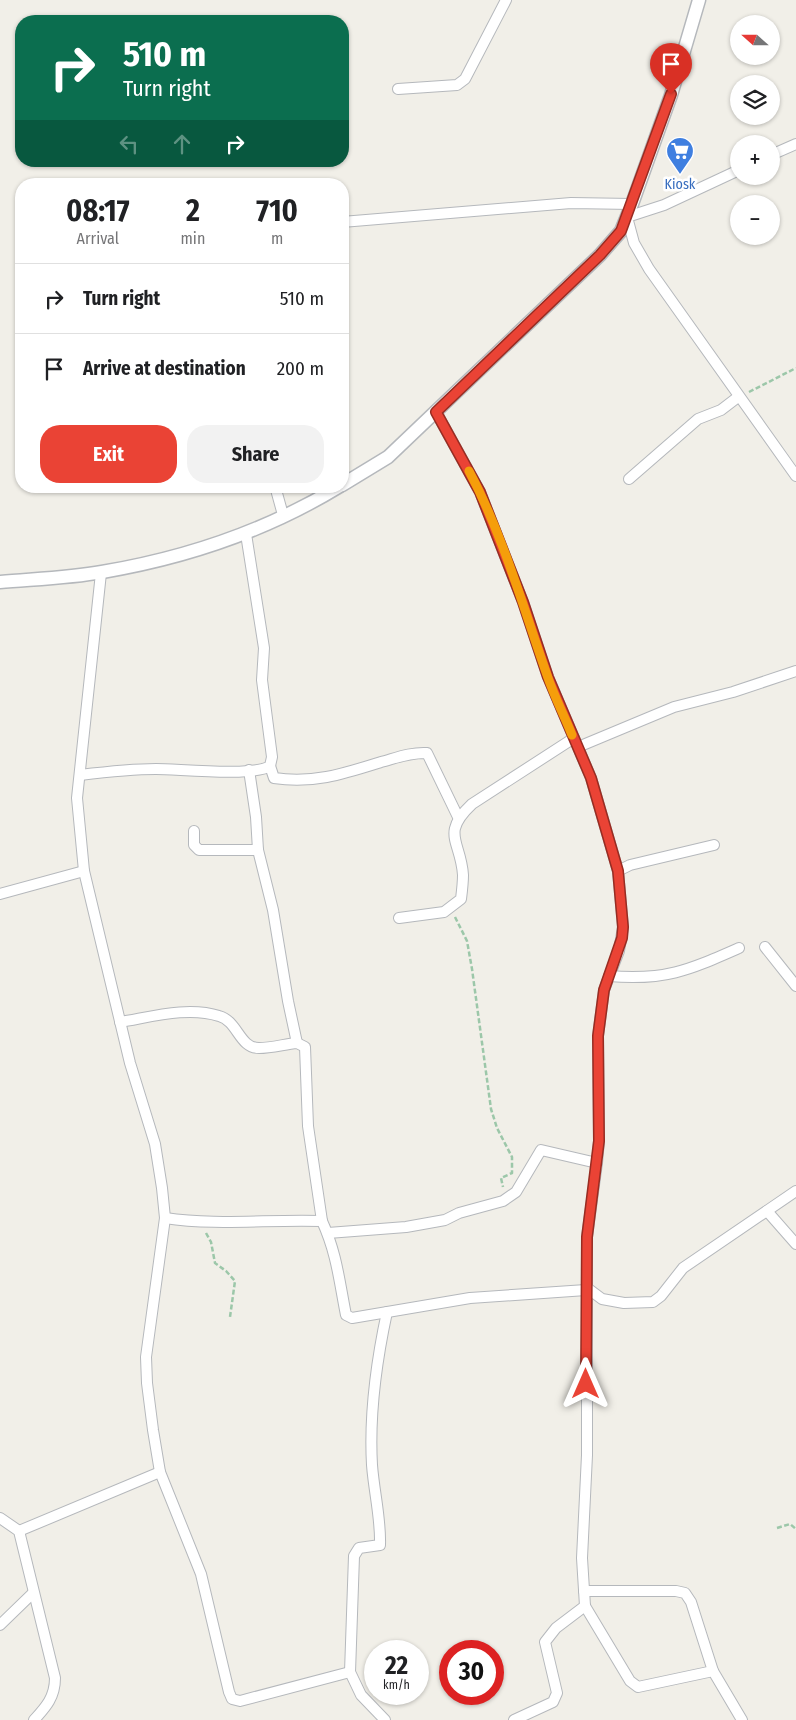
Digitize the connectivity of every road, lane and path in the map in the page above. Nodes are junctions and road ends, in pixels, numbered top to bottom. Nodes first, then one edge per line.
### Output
1 (506, 0) edge
2 (699, 0) edge
3 (398, 89) dead end
4 (796, 144) edge
5 (780, 151) edge
6 (730, 174) edge
7 (632, 204) junction
8 (627, 217) junction
9 (349, 221) edge
10 (796, 368) edge
11 (738, 397) junction
12 (436, 412) junction
13 (796, 476) edge
14 (629, 479) dead end
15 (349, 481) edge
16 (277, 493) edge
17 (327, 493) edge
18 (283, 515) junction
19 (246, 534) junction
20 (101, 573) junction
21 (0, 582) edge
22 (796, 672) edge
23 (576, 742) junction
24 (270, 766) junction
25 (249, 770) junction
26 (80, 774) junction
27 (458, 817) junction
28 (194, 831) dead end
29 (714, 845) dead end
30 (258, 850) junction
31 (84, 871) junction
32 (618, 871) junction
33 (0, 894) edge
34 (444, 912) junction
35 (399, 918) dead end
36 (764, 947) dead end
37 (739, 948) dead end
38 (609, 976) junction
39 (796, 986) edge
40 (120, 1022) junction
41 (297, 1043) junction
42 (597, 1163) junction
43 (796, 1191) edge
44 (506, 1199) junction
45 (767, 1211) junction
46 (165, 1218) junction
47 (322, 1221) junction
48 (201, 1223) junction
49 (328, 1233) junction
50 (796, 1244) edge
51 (586, 1288) junction
52 (387, 1312) junction
53 (230, 1317) dead end
54 (160, 1472) junction
55 (0, 1518) edge
56 (777, 1528) dead end
57 (796, 1529) edge
58 (19, 1531) junction
59 (584, 1591) junction
60 (33, 1594) junction
61 (585, 1606) junction
62 (0, 1624) edge
63 (713, 1671) junction
64 (350, 1672) junction
65 (34, 1720) edge
66 (385, 1720) edge
67 (514, 1720) edge
68 (742, 1720) edge

1 - 3 street
2 - 7 street
4 - 5 street
6 - 8 street
7 - 8 street
7 - 9 street
8 - 11 street
8 - 12 street
10 - 11 path
11 - 13 street
11 - 14 street
12 - 15 street
12 - 23 street
16 - 18 street
17 - 18 street
18 - 19 street
19 - 20 street
19 - 24 street
20 - 21 street
20 - 26 street
22 - 23 street
23 - 27 street
23 - 32 street
24 - 25 street
24 - 27 street
25 - 26 street
25 - 30 street
26 - 31 street
27 - 34 street
28 - 30 street
29 - 32 street
30 - 41 street
31 - 33 street
31 - 40 street
32 - 38 street
34 - 35 street
34 - 44 path
36 - 39 street
37 - 38 street
38 - 42 street
40 - 41 street
40 - 46 street
41 - 47 street
42 - 44 street
42 - 51 street
43 - 45 street
44 - 49 street
45 - 50 street
45 - 51 street
46 - 48 street
46 - 54 street
47 - 48 street
47 - 49 street
48 - 53 path
49 - 52 street
51 - 52 street
51 - 59 street
52 - 64 street
54 - 58 street
54 - 64 street
55 - 58 street
56 - 57 path
58 - 60 street
59 - 61 street
59 - 63 street
60 - 62 street
60 - 65 street
61 - 63 street
61 - 67 street
63 - 68 street
64 - 66 street

